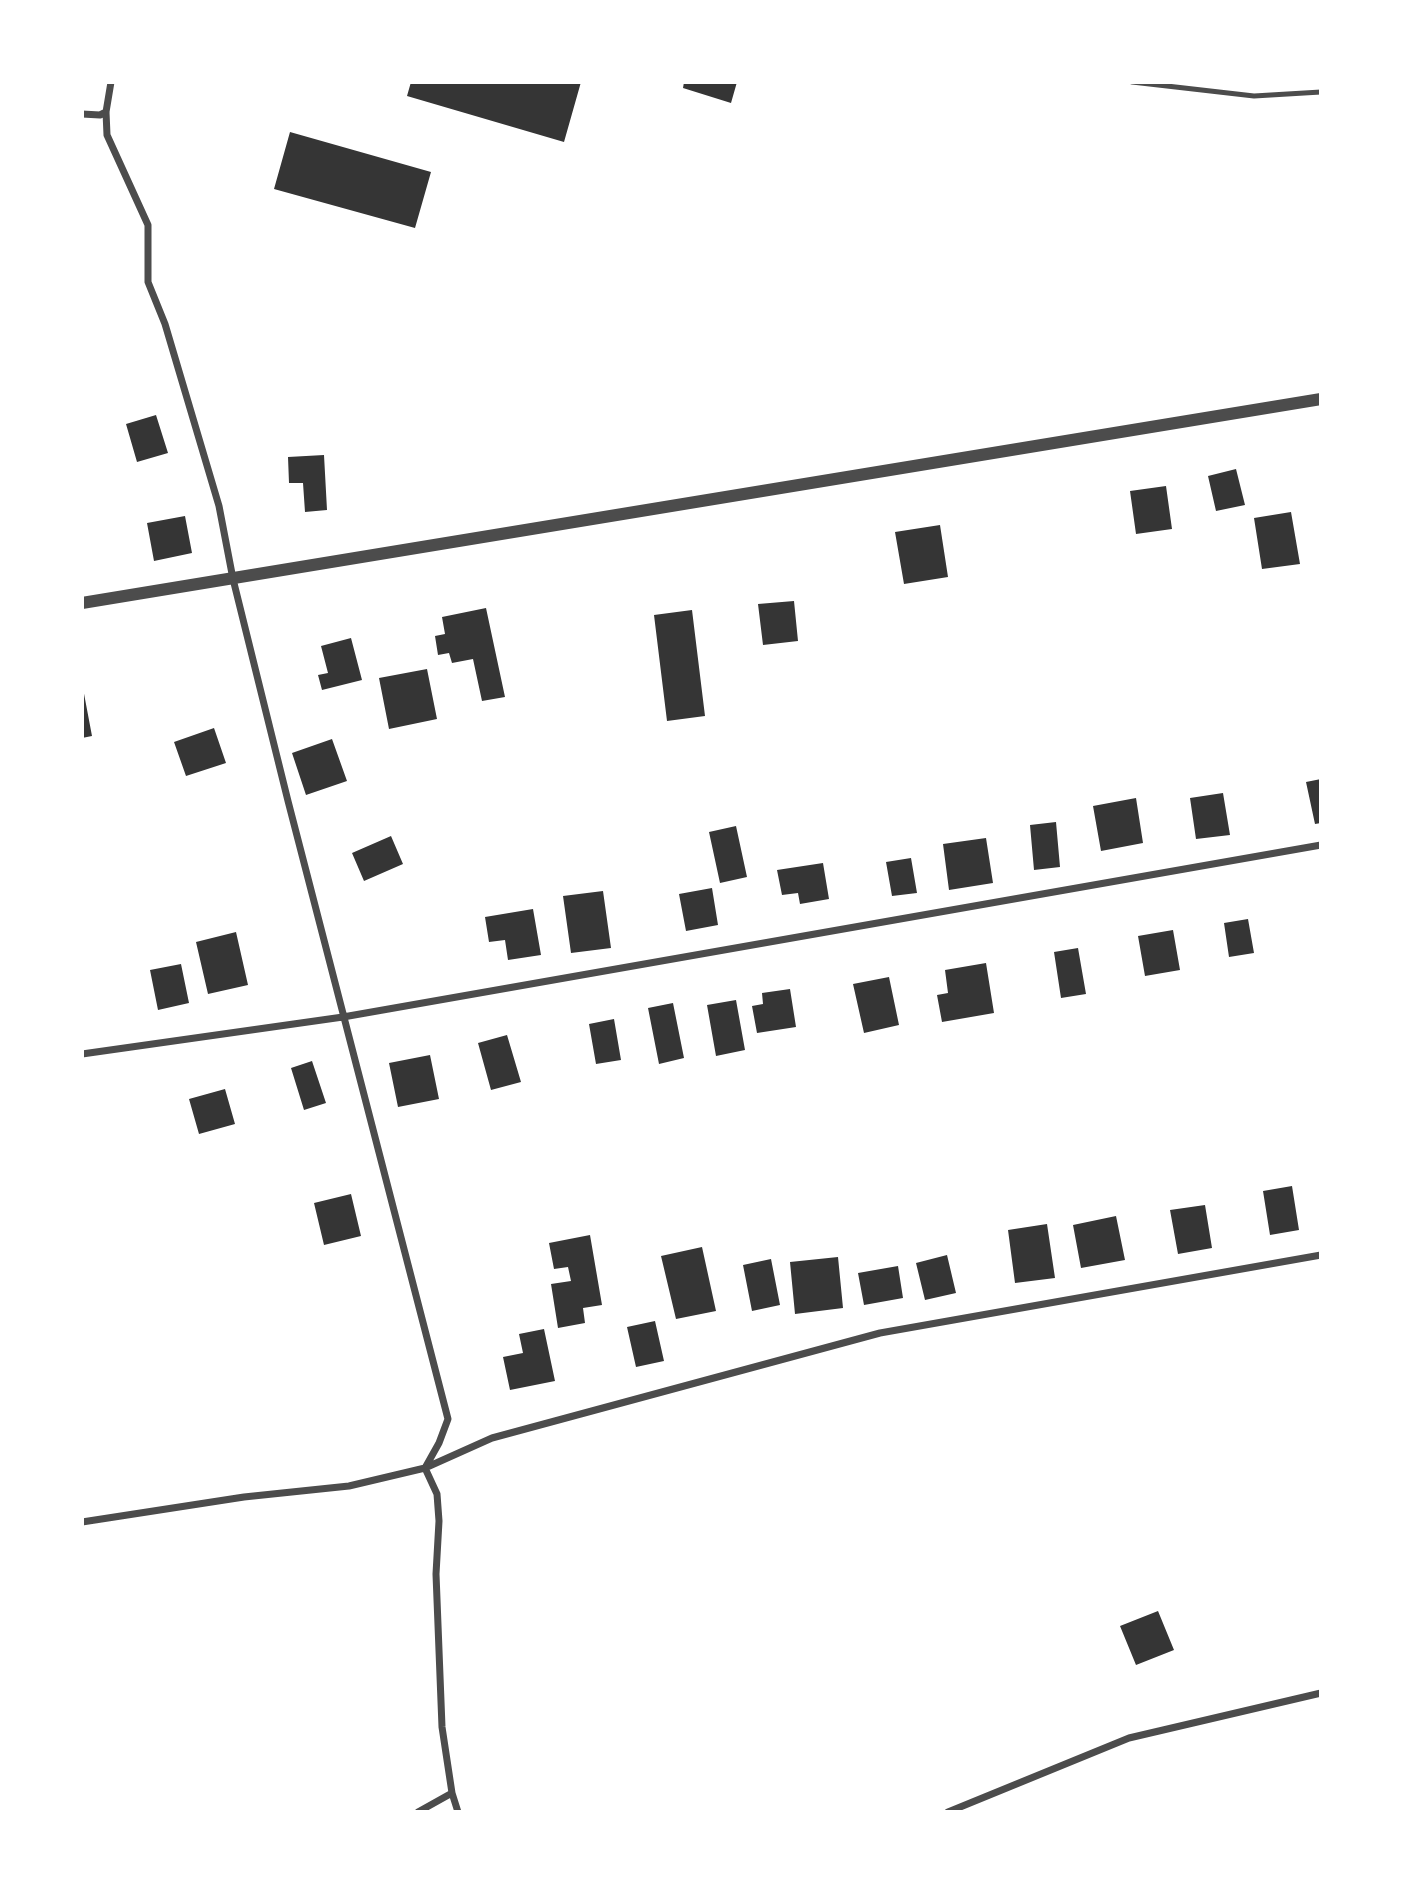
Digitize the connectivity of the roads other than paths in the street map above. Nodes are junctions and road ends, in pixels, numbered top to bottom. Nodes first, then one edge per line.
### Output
1 (111, 82) edge
2 (1132, 82) edge
3 (1321, 92) edge
4 (106, 112) junction
5 (82, 114) edge
6 (1321, 399) edge
7 (233, 579) junction
8 (82, 603) edge
9 (1321, 845) edge
10 (343, 1017) junction
11 (82, 1054) edge
12 (1321, 1255) edge
13 (425, 1468) junction
14 (82, 1522) edge
15 (1321, 1693) edge
16 (452, 1793) junction
17 (418, 1812) edge
18 (458, 1812) edge
19 (948, 1812) edge

1 - 4 street
2 - 3 lane
4 - 5 street
4 - 7 street
6 - 7 street
7 - 8 street
7 - 10 street
9 - 10 street
10 - 11 street
10 - 13 street
12 - 13 street
13 - 14 street
13 - 16 street
15 - 19 street
16 - 17 street
16 - 18 street

